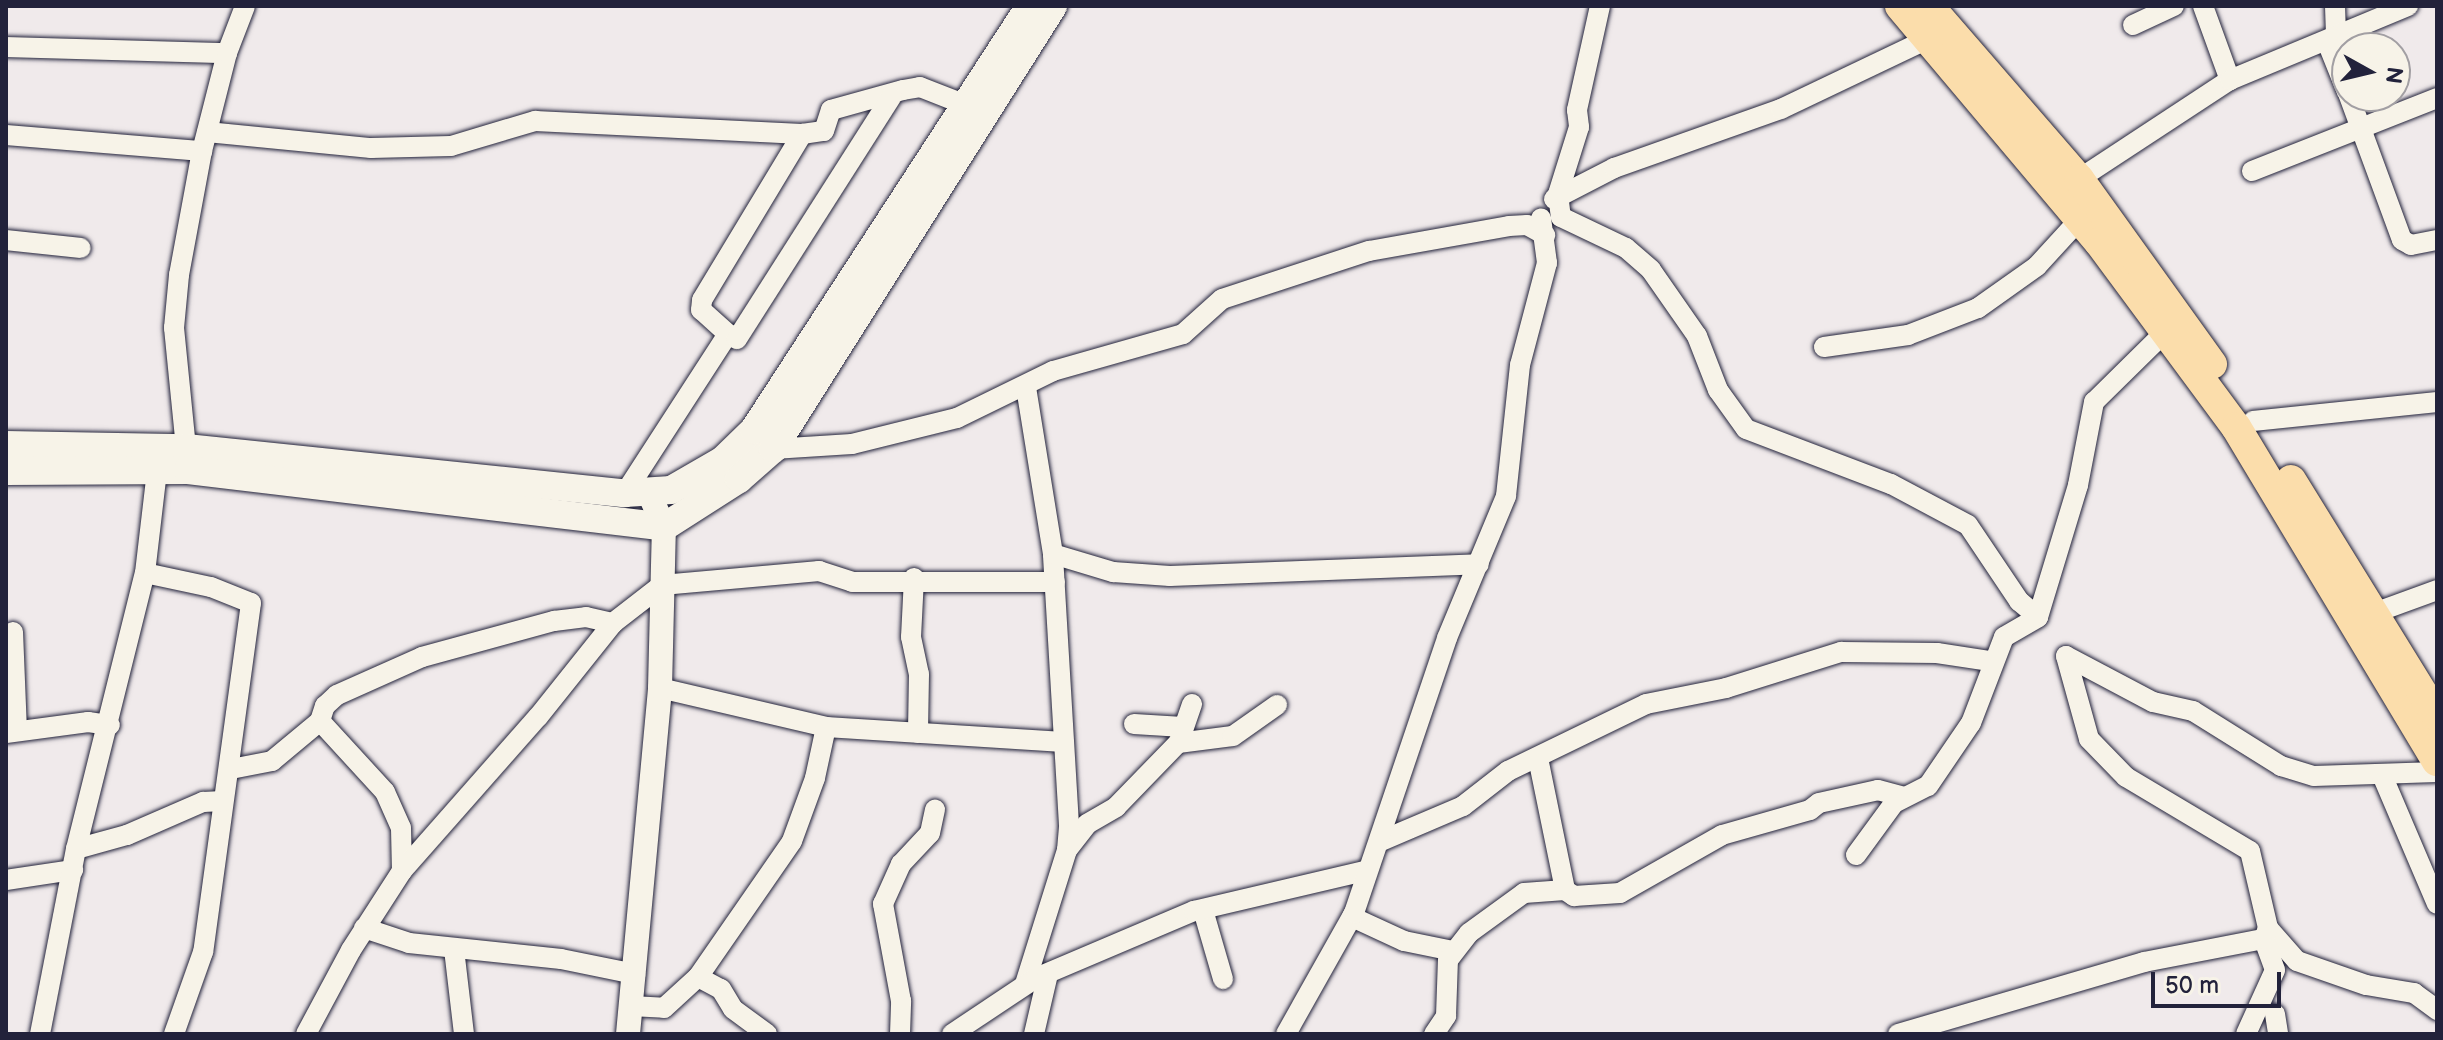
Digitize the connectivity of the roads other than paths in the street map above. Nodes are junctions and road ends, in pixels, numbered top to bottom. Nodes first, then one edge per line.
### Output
1 (245, 6) edge
2 (1030, 6) edge
3 (1053, 6) edge
4 (1600, 6) edge
5 (1900, 6) edge
6 (1929, 6) edge
7 (2174, 6) edge
8 (2203, 6) edge
9 (2335, 6) edge
10 (2408, 6) edge
11 (2133, 25) dead end
12 (2333, 32) edge
13 (2350, 32) edge
14 (1928, 39) junction
15 (2331, 40) edge
16 (6, 47) edge
17 (227, 53) junction
18 (2230, 80) junction
19 (891, 97) junction
20 (2437, 98) edge
21 (966, 105) junction
22 (2355, 112) edge
23 (2360, 125) junction
24 (802, 134) junction
25 (6, 135) edge
26 (205, 142) junction
27 (2252, 171) dead end
28 (2079, 179) junction
29 (1558, 194) junction
30 (2080, 219) junction
31 (1538, 226) junction
32 (6, 240) edge
33 (2437, 240) edge
34 (81, 248) dead end
35 (2165, 332) junction
36 (728, 334) junction
37 (1824, 347) dead end
38 (1026, 388) junction
39 (2437, 402) edge
40 (2253, 421) junction
41 (6, 445) edge
42 (186, 448) junction
43 (773, 449) junction
44 (6, 471) edge
45 (157, 471) junction
46 (638, 494) junction
47 (664, 527) junction
48 (1053, 554) junction
49 (1479, 564) junction
50 (145, 573) junction
51 (914, 578) junction
52 (1055, 582) junction
53 (662, 585) junction
54 (2437, 590) edge
55 (2377, 612) junction
56 (2038, 617) junction
57 (613, 623) junction
58 (13, 632) dead end
59 (1990, 661) junction
60 (660, 688) junction
61 (1192, 704) dead end
62 (1277, 705) dead end
63 (2437, 716) edge
64 (320, 721) junction
65 (1134, 724) dead end
66 (110, 725) junction
67 (826, 727) junction
68 (12, 732) edge
69 (918, 733) junction
70 (1180, 735) junction
71 (1064, 742) junction
72 (1538, 758) junction
73 (2437, 761) edge
74 (231, 769) junction
75 (2437, 772) edge
76 (2382, 775) junction
77 (1904, 797) junction
78 (223, 801) junction
79 (935, 810) dead end
80 (1381, 841) junction
81 (1067, 850) junction
82 (1856, 855) dead end
83 (74, 860) junction
84 (402, 871) junction
85 (1364, 871) junction
86 (6, 880) edge
87 (1565, 890) junction
88 (2437, 904) edge
89 (1203, 910) junction
90 (1352, 917) junction
91 (364, 928) junction
92 (2266, 934) junction
93 (454, 949) junction
94 (1453, 951) junction
95 (635, 974) junction
96 (1048, 974) junction
97 (698, 977) junction
98 (1223, 979) dead end
99 (1025, 984) junction
100 (631, 1006) junction
101 (2437, 1010) edge
102 (1923, 1030) edge
103 (40, 1034) edge
104 (174, 1034) edge
105 (306, 1034) edge
106 (464, 1034) edge
107 (628, 1034) edge
108 (767, 1034) edge
109 (900, 1034) edge
110 (952, 1034) edge
111 (1034, 1034) edge
112 (1286, 1034) edge
113 (1434, 1034) edge
114 (1898, 1034) edge
115 (2246, 1034) edge

1 - 17 street
2 - 21 main road
3 - 43 main road
4 - 29 street
5 - 14 main road
6 - 28 main road
7 - 11 street
8 - 18 street
9 - 12 street
10 - 13 street
14 - 29 street
14 - 30 main road
15 - 18 street
16 - 17 street
17 - 26 street
18 - 28 street
19 - 21 street
19 - 24 street
19 - 36 street
20 - 23 street
21 - 46 main road
22 - 23 street
23 - 27 street
23 - 33 street
24 - 26 street
24 - 36 street
25 - 26 street
26 - 42 street
28 - 40 main road
29 - 31 street
29 - 56 street
30 - 35 main road
30 - 37 street
31 - 38 street
31 - 49 street
32 - 34 street
35 - 56 street
35 - 73 main road
36 - 46 street
38 - 43 street
38 - 48 street
39 - 40 street
40 - 55 main road
41 - 42 main road
42 - 46 main road
43 - 47 main road
44 - 45 main road
45 - 47 main road
45 - 50 street
46 - 47 street
47 - 53 street
48 - 49 street
48 - 52 street
49 - 80 street
50 - 66 street
50 - 74 street
51 - 52 street
51 - 53 street
51 - 69 street
52 - 71 street
53 - 57 street
53 - 60 street
54 - 55 street
55 - 63 main road
56 - 59 street
57 - 64 street
57 - 84 street
58 - 68 street
59 - 72 street
59 - 77 street
60 - 67 street
60 - 95 street
61 - 70 street
62 - 70 street
64 - 74 street
64 - 84 street
65 - 70 street
66 - 68 street
66 - 83 street
67 - 69 street
67 - 97 street
69 - 71 street
70 - 81 street
71 - 81 street
72 - 80 street
72 - 87 street
74 - 78 street
75 - 76 street
76 - 88 street
76 - 92 street
77 - 82 street
77 - 87 street
78 - 83 street
78 - 104 street
79 - 109 street
80 - 85 street
81 - 99 street
83 - 86 street
83 - 103 street
84 - 91 street
85 - 89 street
85 - 90 street
87 - 94 street
89 - 96 street
89 - 98 street
90 - 94 street
90 - 112 street
91 - 93 street
91 - 105 street
92 - 101 street
92 - 102 street
92 - 115 street
93 - 95 street
93 - 106 street
94 - 113 street
95 - 100 street
96 - 99 street
96 - 111 street
97 - 100 street
97 - 108 street
99 - 110 street
100 - 107 street
102 - 114 street

